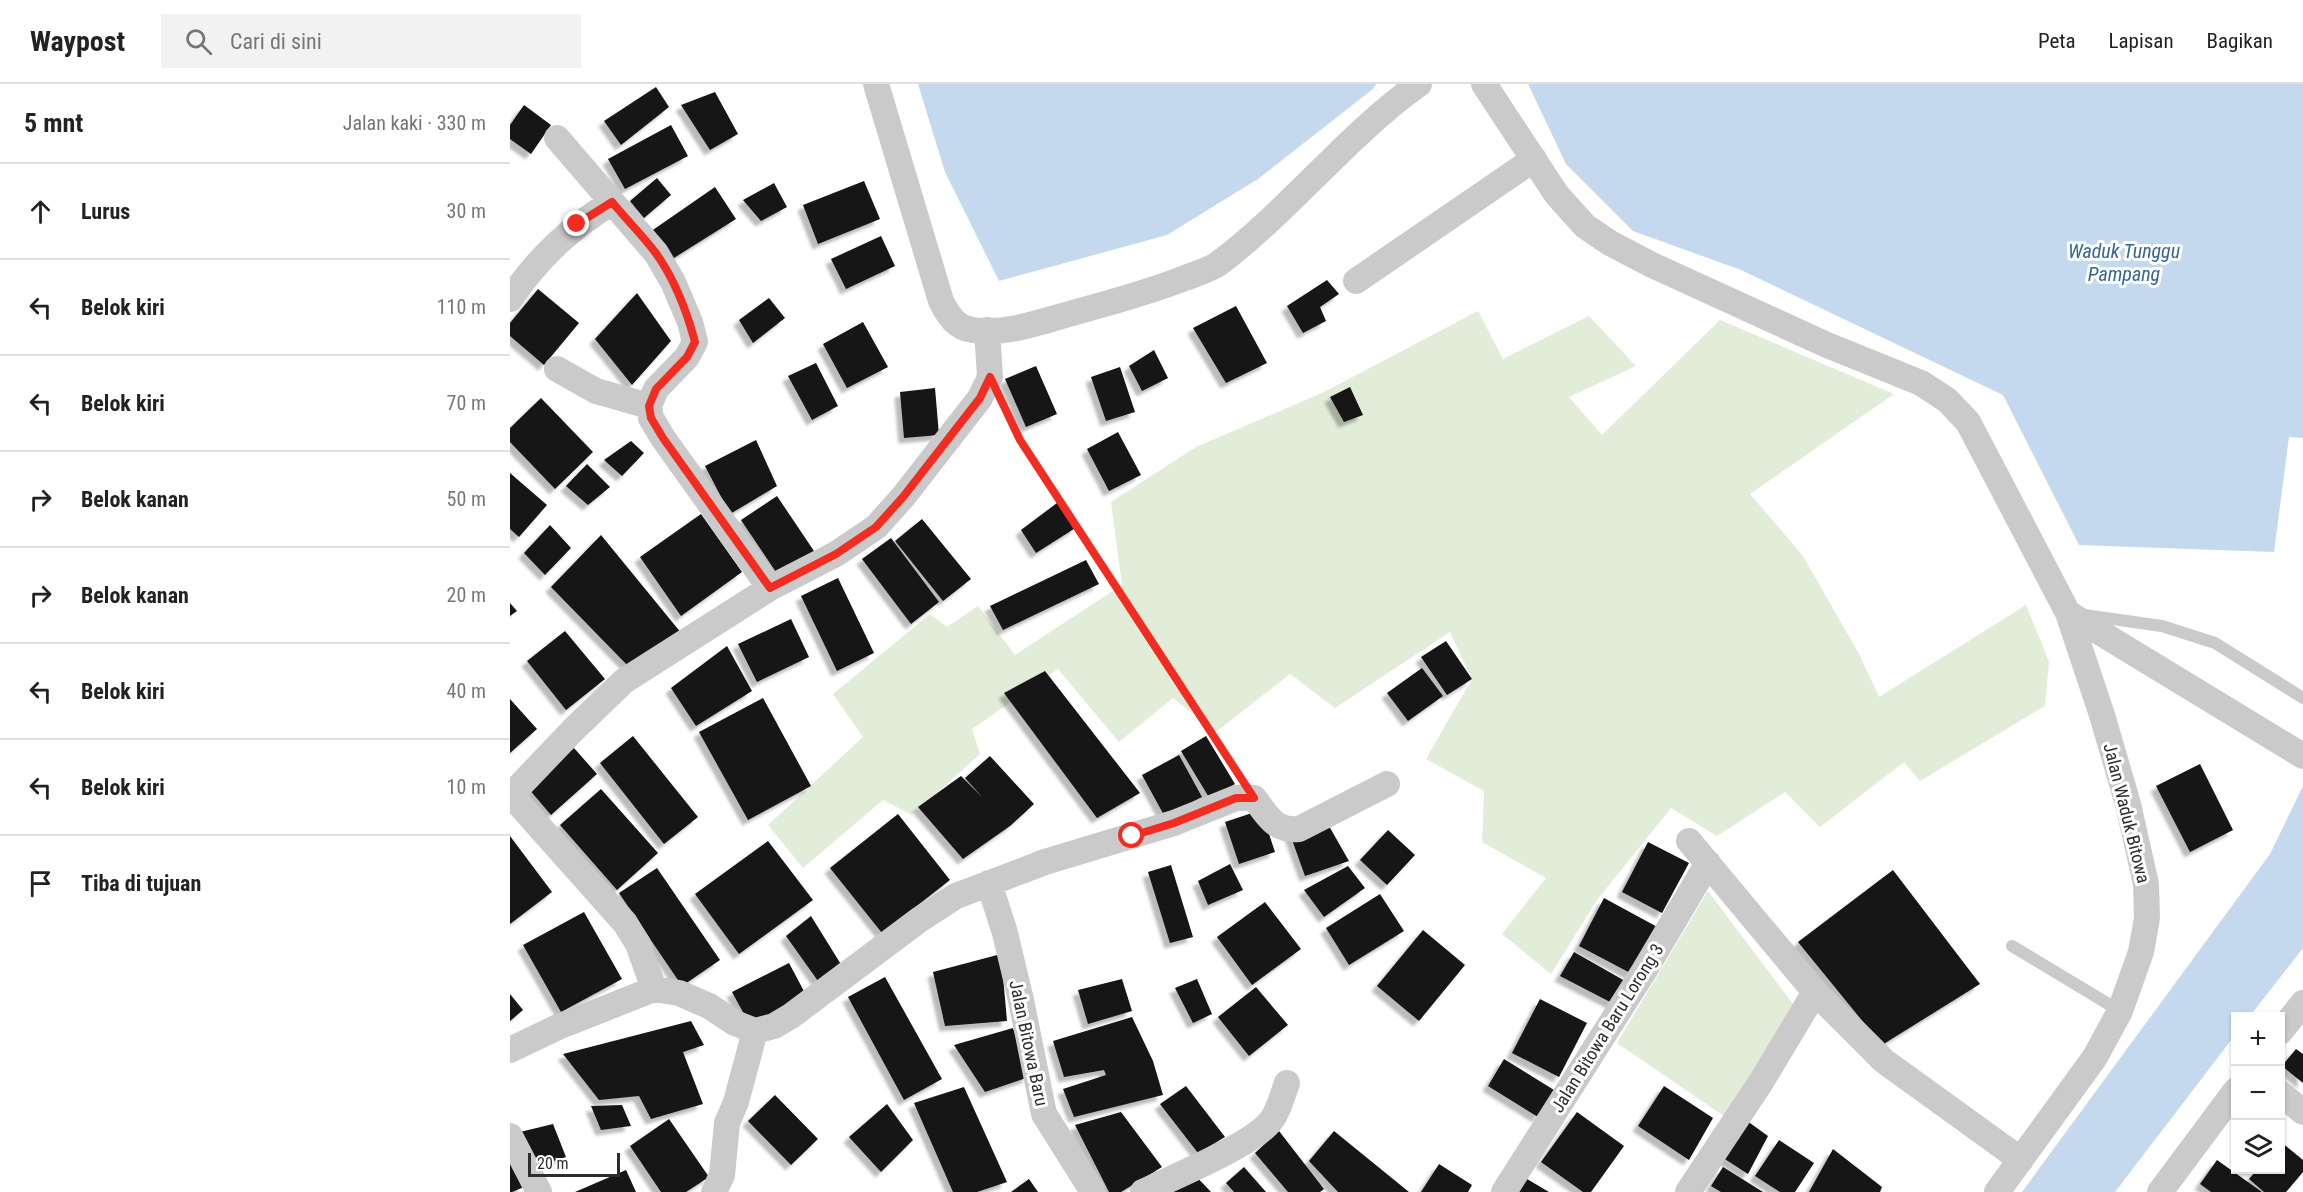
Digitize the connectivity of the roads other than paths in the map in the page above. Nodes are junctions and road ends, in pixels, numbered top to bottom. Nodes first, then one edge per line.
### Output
1 (876, 84) edge
2 (1419, 84) edge
3 (1484, 84) edge
4 (557, 138) dead end
5 (1534, 159) junction
6 (612, 202) junction
7 (1356, 281) dead end
8 (510, 299) edge
9 (987, 330) junction
10 (557, 369) dead end
11 (649, 406) junction
12 (770, 588) junction
13 (2068, 613) junction
14 (2303, 698) edge
15 (2303, 756) edge
16 (1387, 784) dead end
17 (511, 795) edge
18 (1689, 841) dead end
19 (1708, 863) junction
20 (989, 883) junction
21 (2012, 946) dead end
22 (654, 989) junction
23 (1815, 992) junction
24 (2303, 1004) edge
25 (2120, 1011) junction
26 (2285, 1026) edge
27 (755, 1030) junction
28 (510, 1050) edge
29 (1287, 1083) dead end
30 (2231, 1095) edge
31 (2285, 1097) edge
32 (2303, 1112) edge
33 (510, 1136) edge
34 (2021, 1160) junction
35 (539, 1192) edge
36 (714, 1192) edge
37 (1093, 1192) edge
38 (1143, 1192) edge
39 (1504, 1192) edge
40 (1688, 1192) edge
41 (1997, 1192) edge
42 (2160, 1192) edge

1 - 9 street
2 - 9 street
3 - 5 street, Jalan Waduk Bitowa
4 - 6 street
5 - 7 street
5 - 13 street, Jalan Waduk Bitowa
6 - 8 street
6 - 11 street
9 - 12 street
10 - 11 street
11 - 12 street
12 - 17 street
13 - 14 lane
13 - 15 street
13 - 25 street, Jalan Waduk Bitowa
16 - 20 street
17 - 22 street
18 - 19 street
19 - 23 street
19 - 39 street, Jalan Bitowa Baru Lorong 3
20 - 27 street
20 - 37 street, Jalan Bitowa Baru
21 - 25 lane
22 - 27 street
22 - 28 street
23 - 34 street
23 - 40 street
24 - 26 street
25 - 34 street, Jalan Waduk Bitowa
27 - 36 street
29 - 38 street
30 - 42 street
31 - 32 street
33 - 35 street
34 - 41 street, Jalan Waduk Bitowa

